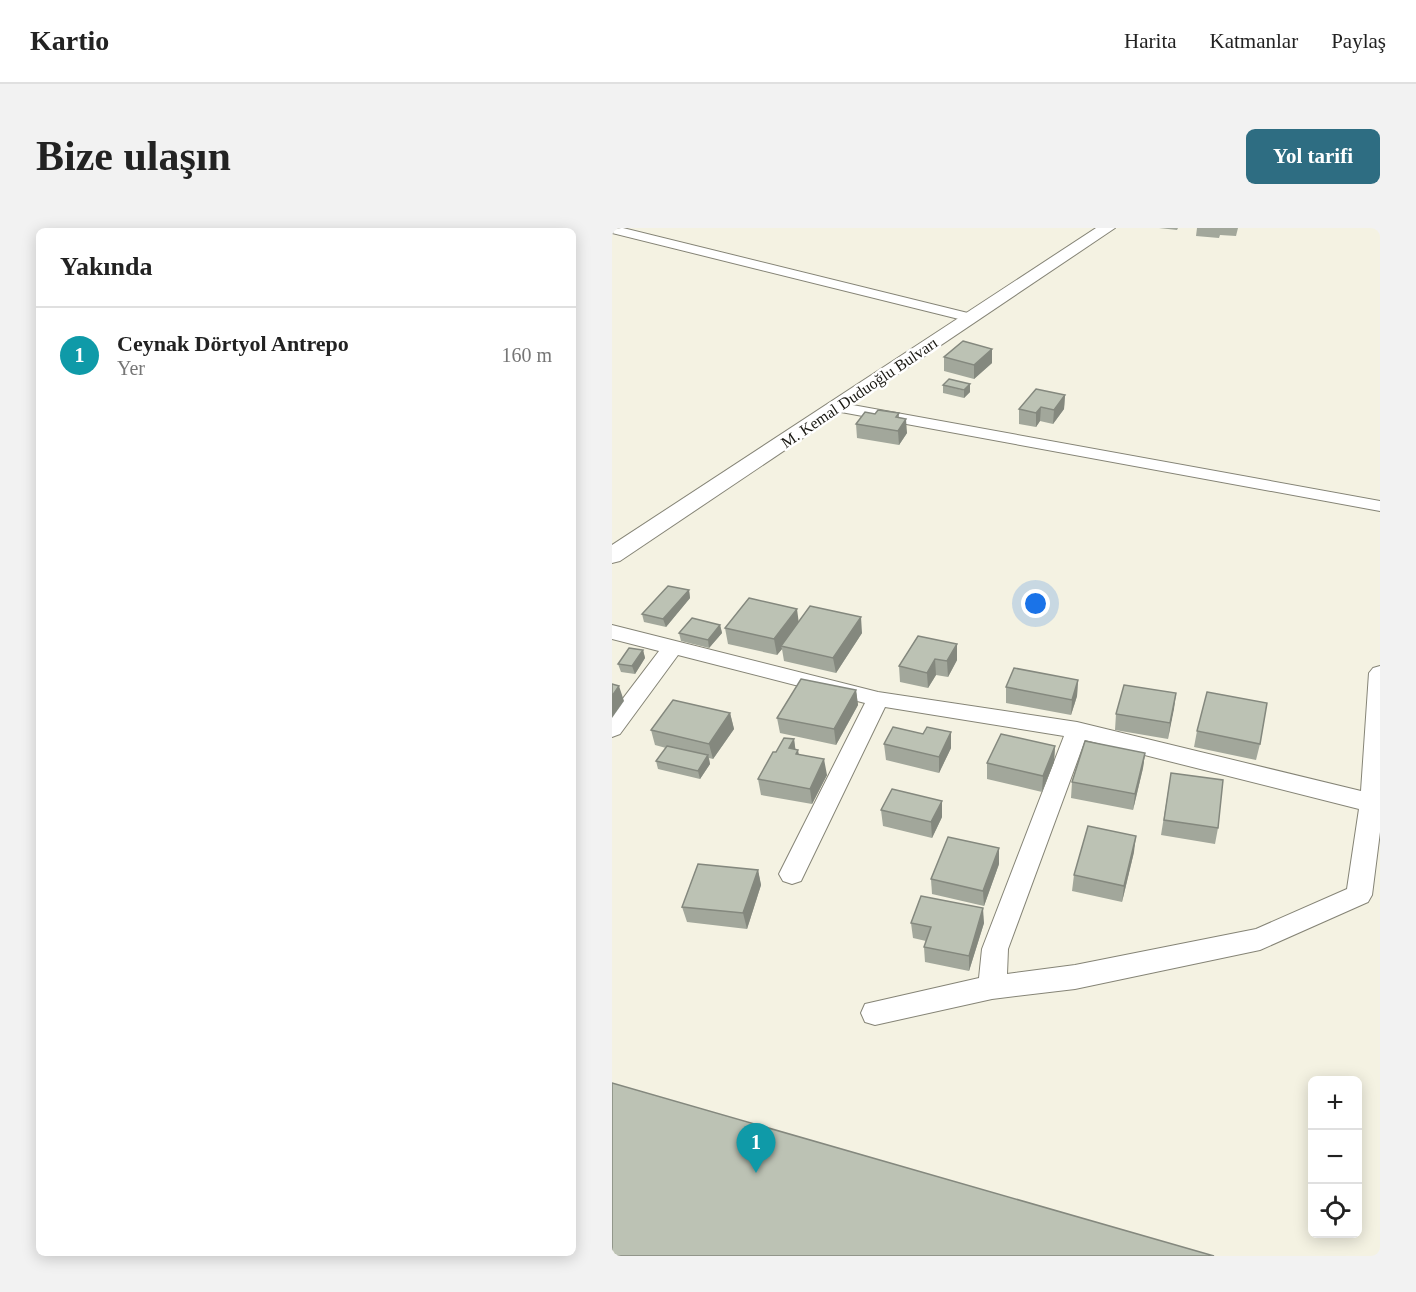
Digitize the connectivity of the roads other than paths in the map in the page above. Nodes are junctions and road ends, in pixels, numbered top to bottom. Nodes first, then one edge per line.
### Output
1 (1107, 228) edge
2 (612, 229) edge
3 (971, 318) junction
4 (836, 407) junction
5 (1380, 506) edge
6 (612, 556) edge
7 (612, 632) edge
8 (672, 648) junction
9 (1380, 673) edge
10 (878, 699) junction
11 (612, 729) edge
12 (1077, 730) junction
13 (1372, 803) junction
14 (792, 874) dead end
15 (992, 987) junction
16 (875, 1013) dead end

1 - 3 street, M. Kemal Duduoğlu Bulvarı
2 - 3 street
3 - 4 street, M. Kemal Duduoğlu Bulvarı
4 - 5 street
4 - 6 street, M. Kemal Duduoğlu Bulvarı
7 - 8 street
8 - 10 street
8 - 11 street
9 - 13 street
10 - 12 street
10 - 14 street
12 - 13 street
12 - 15 street
13 - 15 street
15 - 16 street

